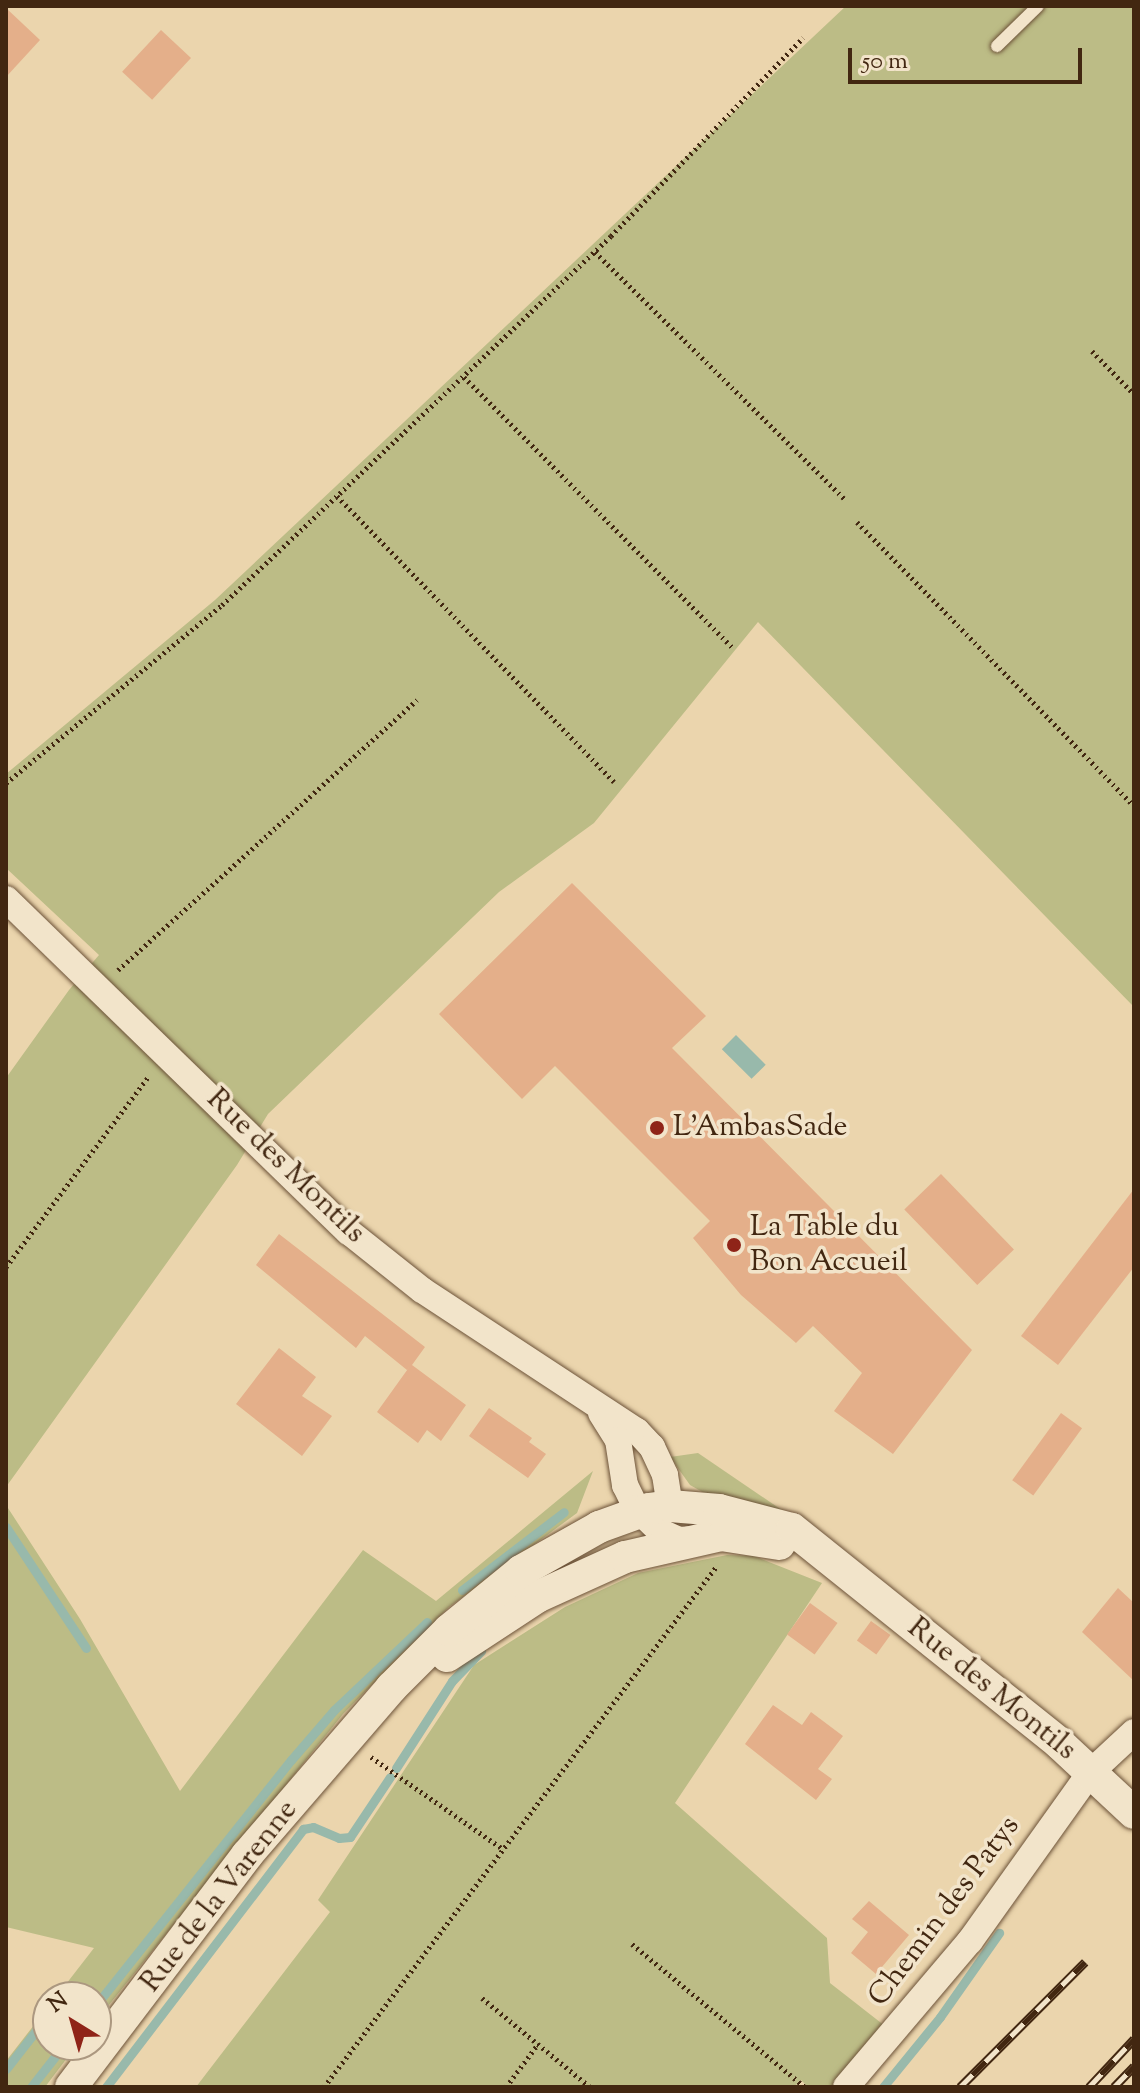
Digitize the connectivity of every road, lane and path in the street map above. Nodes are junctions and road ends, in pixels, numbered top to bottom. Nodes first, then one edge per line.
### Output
1 (1038, 6) edge
2 (803, 38) dead end
3 (997, 46) dead end
4 (595, 252) junction
5 (1092, 351) dead end
6 (464, 377) junction
7 (1134, 394) edge
8 (337, 496) junction
9 (847, 501) dead end
10 (857, 522) dead end
11 (732, 647) dead end
12 (417, 700) dead end
13 (614, 782) dead end
14 (6, 783) edge
15 (1134, 806) edge
16 (6, 899) edge
17 (100, 986) junction
18 (167, 1052) junction
19 (6, 1267) edge
20 (591, 1401) junction
21 (622, 1470) junction
22 (654, 1514) junction
23 (599, 1527) junction
24 (697, 1539) junction
25 (722, 1560) dead end
26 (844, 1571) junction
27 (505, 1615) junction
28 (1134, 1732) edge
29 (344, 1743) junction
30 (1090, 1773) junction
31 (1134, 1813) edge
32 (503, 1849) junction
33 (632, 1944) dead end
34 (482, 1998) dead end
35 (538, 2044) junction
36 (71, 2087) edge
37 (324, 2087) edge
38 (506, 2087) edge
39 (590, 2087) edge
40 (805, 2087) edge
41 (846, 2087) edge

1 - 3 lane
2 - 4 path
4 - 6 path
4 - 9 path
5 - 7 path
6 - 8 path
6 - 11 path
8 - 13 path
8 - 14 path
10 - 15 path
12 - 17 path
16 - 17 street, Rue des Montils
17 - 18 street, Rue des Montils
18 - 19 path
18 - 20 street, Rue des Montils
20 - 21 street, Rue des Montils
20 - 22 street, Rue des Montils
21 - 22 street, Rue des Montils
21 - 23 street
22 - 23 street, Rue de la Varenne
22 - 24 street, Rue des Montils
22 - 26 street, Rue des Montils
22 - 27 street
23 - 29 street, Rue de la Varenne
24 - 26 street, Rue des Montils
24 - 27 street, Rue de la Varenne
25 - 32 path
26 - 30 street, Rue des Montils
27 - 29 street, Rue de la Varenne
28 - 30 street, Chemin des Patys
29 - 32 path
29 - 36 street, Rue de la Varenne
30 - 31 street, Rue des Montils
30 - 41 street, Chemin des Patys
32 - 37 path
33 - 40 path
34 - 35 path
35 - 38 path
35 - 39 path

